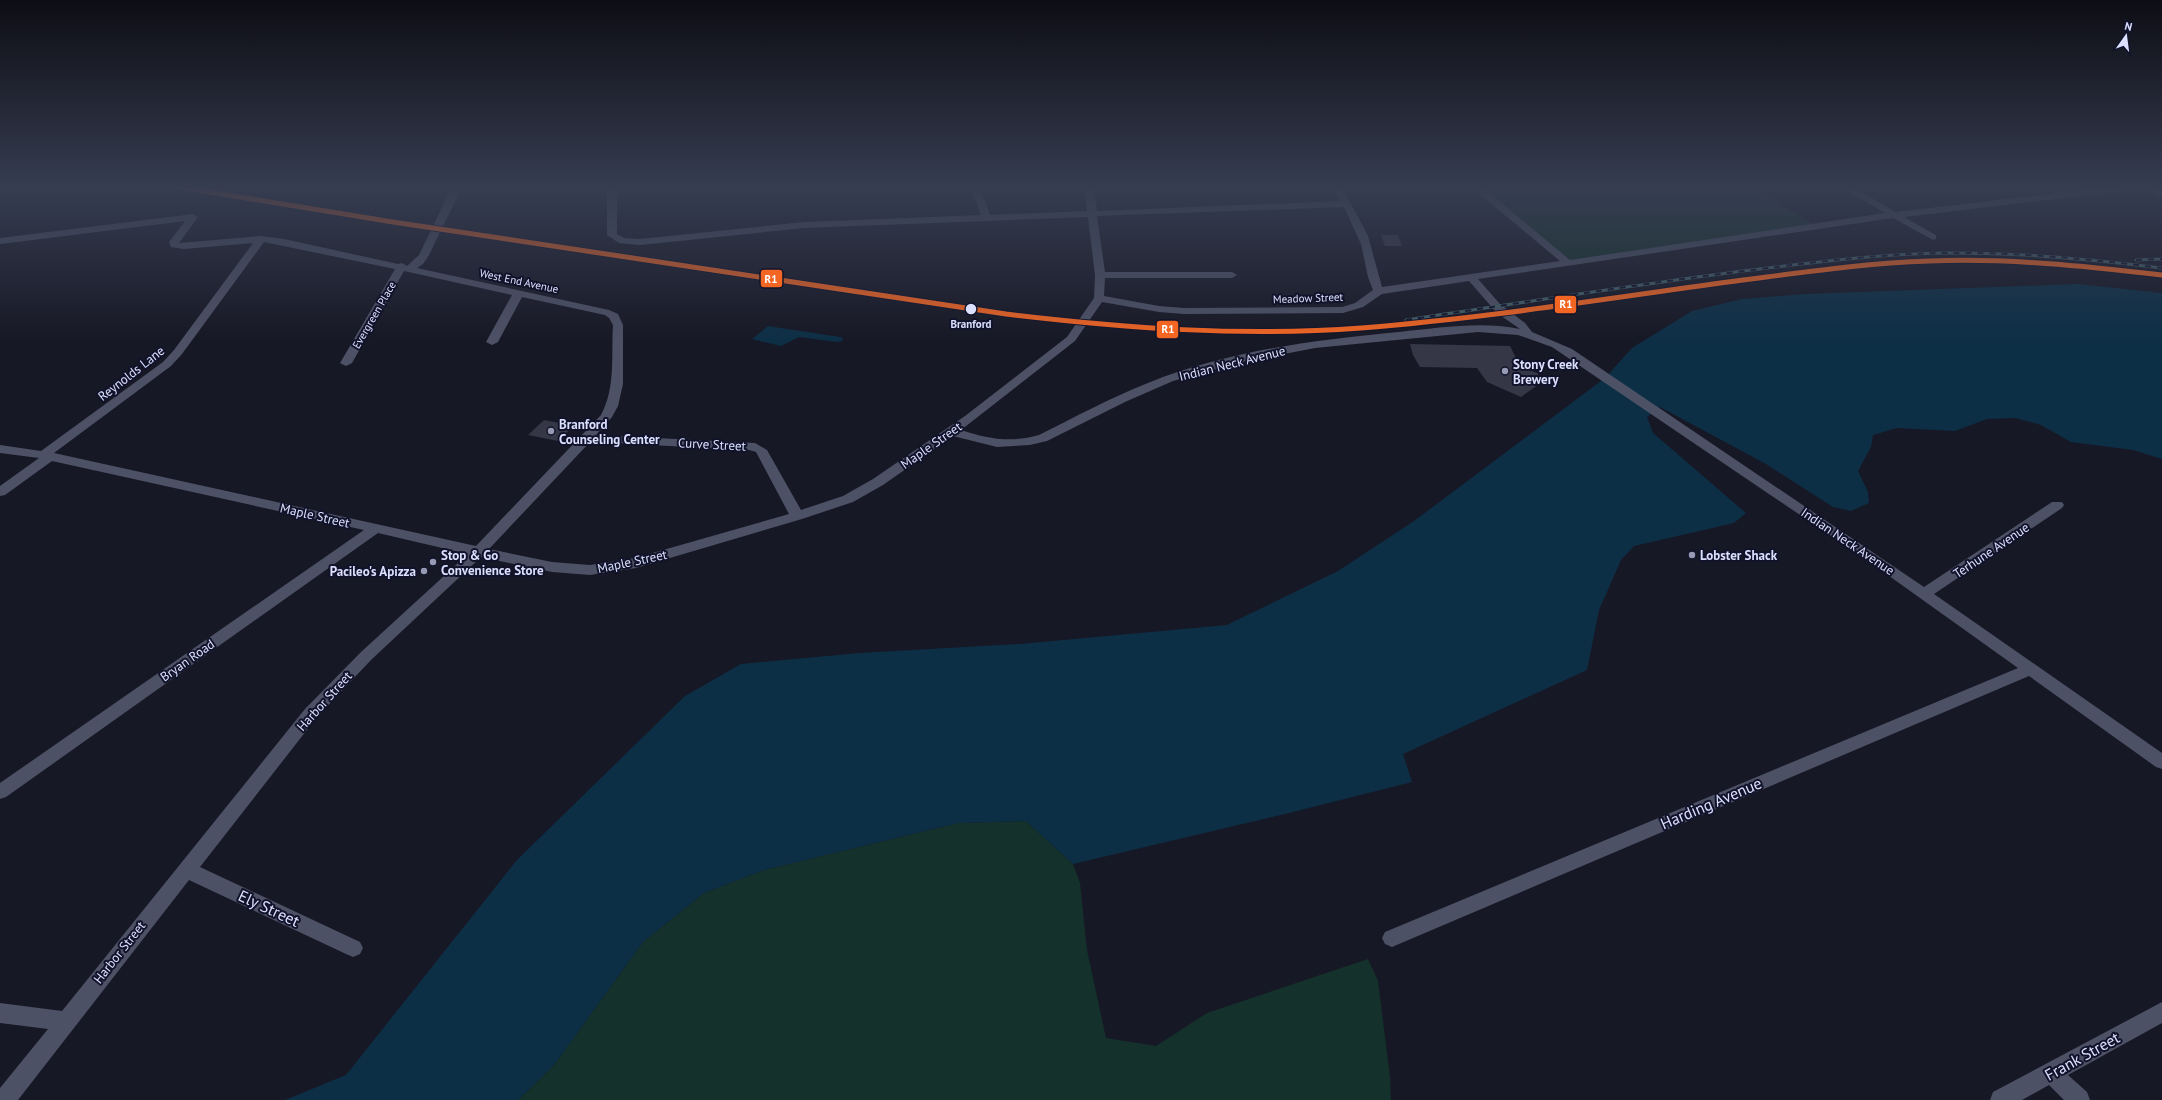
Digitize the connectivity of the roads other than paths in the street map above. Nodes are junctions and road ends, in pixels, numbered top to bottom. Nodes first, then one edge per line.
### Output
1 (21, 238) edge
2 (177, 238) edge
3 (431, 238) edge
4 (618, 238) edge
5 (675, 238) edge
6 (1095, 238) edge
7 (1364, 238) edge
8 (1538, 238) edge
9 (1739, 238) edge
10 (261, 239) junction
11 (0, 241) edge
12 (1569, 264) junction
13 (406, 267) junction
14 (1100, 275) junction
15 (1232, 275) dead end
16 (1472, 278) junction
17 (1379, 292) junction
18 (518, 294) junction
19 (1099, 298) junction
20 (609, 313) joint
21 (1527, 334) junction
22 (492, 342) dead end
23 (346, 363) dead end
24 (952, 431) junction
25 (588, 438) junction
26 (0, 449) edge
27 (47, 456) junction
28 (0, 492) edge
29 (2057, 504) dead end
30 (797, 516) junction
31 (375, 529) junction
32 (478, 552) junction
33 (1924, 594) junction
34 (2030, 669) junction
35 (2162, 762) edge
36 (0, 792) edge
37 (184, 871) junction
38 (1392, 938) dead end
39 (353, 948) dead end
40 (2162, 1012) edge
41 (0, 1013) edge
42 (65, 1021) junction
43 (2051, 1073) junction
44 (4, 1100) edge
45 (2001, 1100) edge
46 (2079, 1100) edge

1 - 11 street, West End Avenue
2 - 10 street, West End Avenue
3 - 13 street, Evergreen Place
4 - 5 street
6 - 14 street
7 - 17 street
8 - 12 street
9 - 12 street, Meadow Street
10 - 13 street, West End Avenue
10 - 27 street, Reynolds Lane
12 - 16 street, Meadow Street
13 - 18 street, West End Avenue
13 - 23 street, Evergreen Place
14 - 15 street
14 - 19 street
16 - 17 street, Meadow Street
16 - 21 street, Indian Neck Avenue
17 - 19 street, Meadow Street
18 - 20 street, West End Avenue
18 - 22 street
19 - 24 street, Maple Street
20 - 25 street, Harbor Street
21 - 24 street, Indian Neck Avenue
21 - 33 street, Indian Neck Avenue
24 - 30 street, Maple Street
25 - 30 street, Curve Street
25 - 32 street, Harbor Street
26 - 27 street, Maple Street
27 - 28 street, Reynolds Lane
27 - 31 street, Maple Street
29 - 33 street, Terhune Avenue
30 - 32 street, Maple Street
31 - 32 street, Maple Street
31 - 36 street, Bryan Road
32 - 37 street, Harbor Street
33 - 34 street, Indian Neck Avenue
34 - 35 street, Indian Neck Avenue
34 - 38 street, Harding Avenue
37 - 39 street, Ely Street
37 - 42 street, Harbor Street
40 - 43 street, Frank Street
41 - 42 street
42 - 44 street, Harbor Street
43 - 45 street, Frank Street
43 - 46 street

